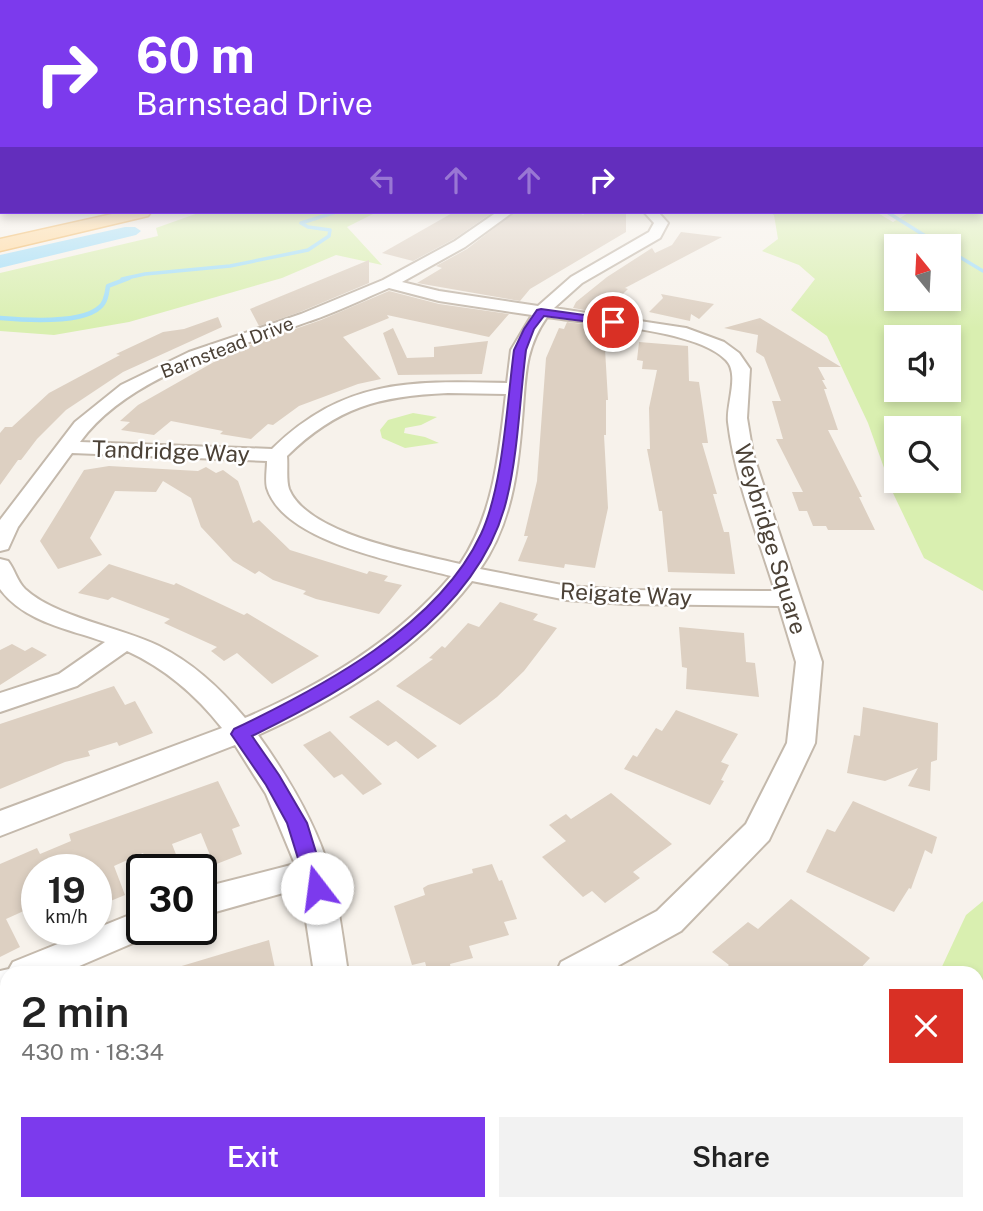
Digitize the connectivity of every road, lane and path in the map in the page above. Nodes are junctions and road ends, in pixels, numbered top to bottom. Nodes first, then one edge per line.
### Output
1 (79, 216) edge
2 (127, 216) edge
3 (501, 216) edge
4 (654, 216) edge
5 (0, 233) edge
6 (0, 245) edge
7 (388, 283) junction
8 (541, 312) junction
9 (514, 389) junction
10 (65, 447) junction
11 (277, 455) junction
12 (0, 544) edge
13 (0, 566) edge
14 (466, 573) junction
15 (787, 599) junction
16 (125, 641) junction
17 (0, 703) edge
18 (240, 734) junction
19 (0, 824) edge
20 (314, 872) junction
21 (217, 898) edge
22 (126, 931) edge
23 (42, 966) edge
24 (330, 966) edge
25 (586, 966) edge

1 - 5 main road
2 - 6 main road
3 - 7 street, Barnstead Drive
4 - 8 street
7 - 8 street, Weybridge Square
7 - 10 street, Barnstead Drive
8 - 9 street
8 - 15 street, Weybridge Square
9 - 11 street
9 - 14 street
10 - 11 street, Tandridge Way
10 - 12 street, Barnstead Drive
11 - 14 street, Reigate Way
13 - 16 street
14 - 15 street, Reigate Way
14 - 18 street
15 - 25 street, Weybridge Square
16 - 17 street
16 - 18 street
18 - 19 street
18 - 20 street
20 - 21 street
20 - 24 street
22 - 23 street

